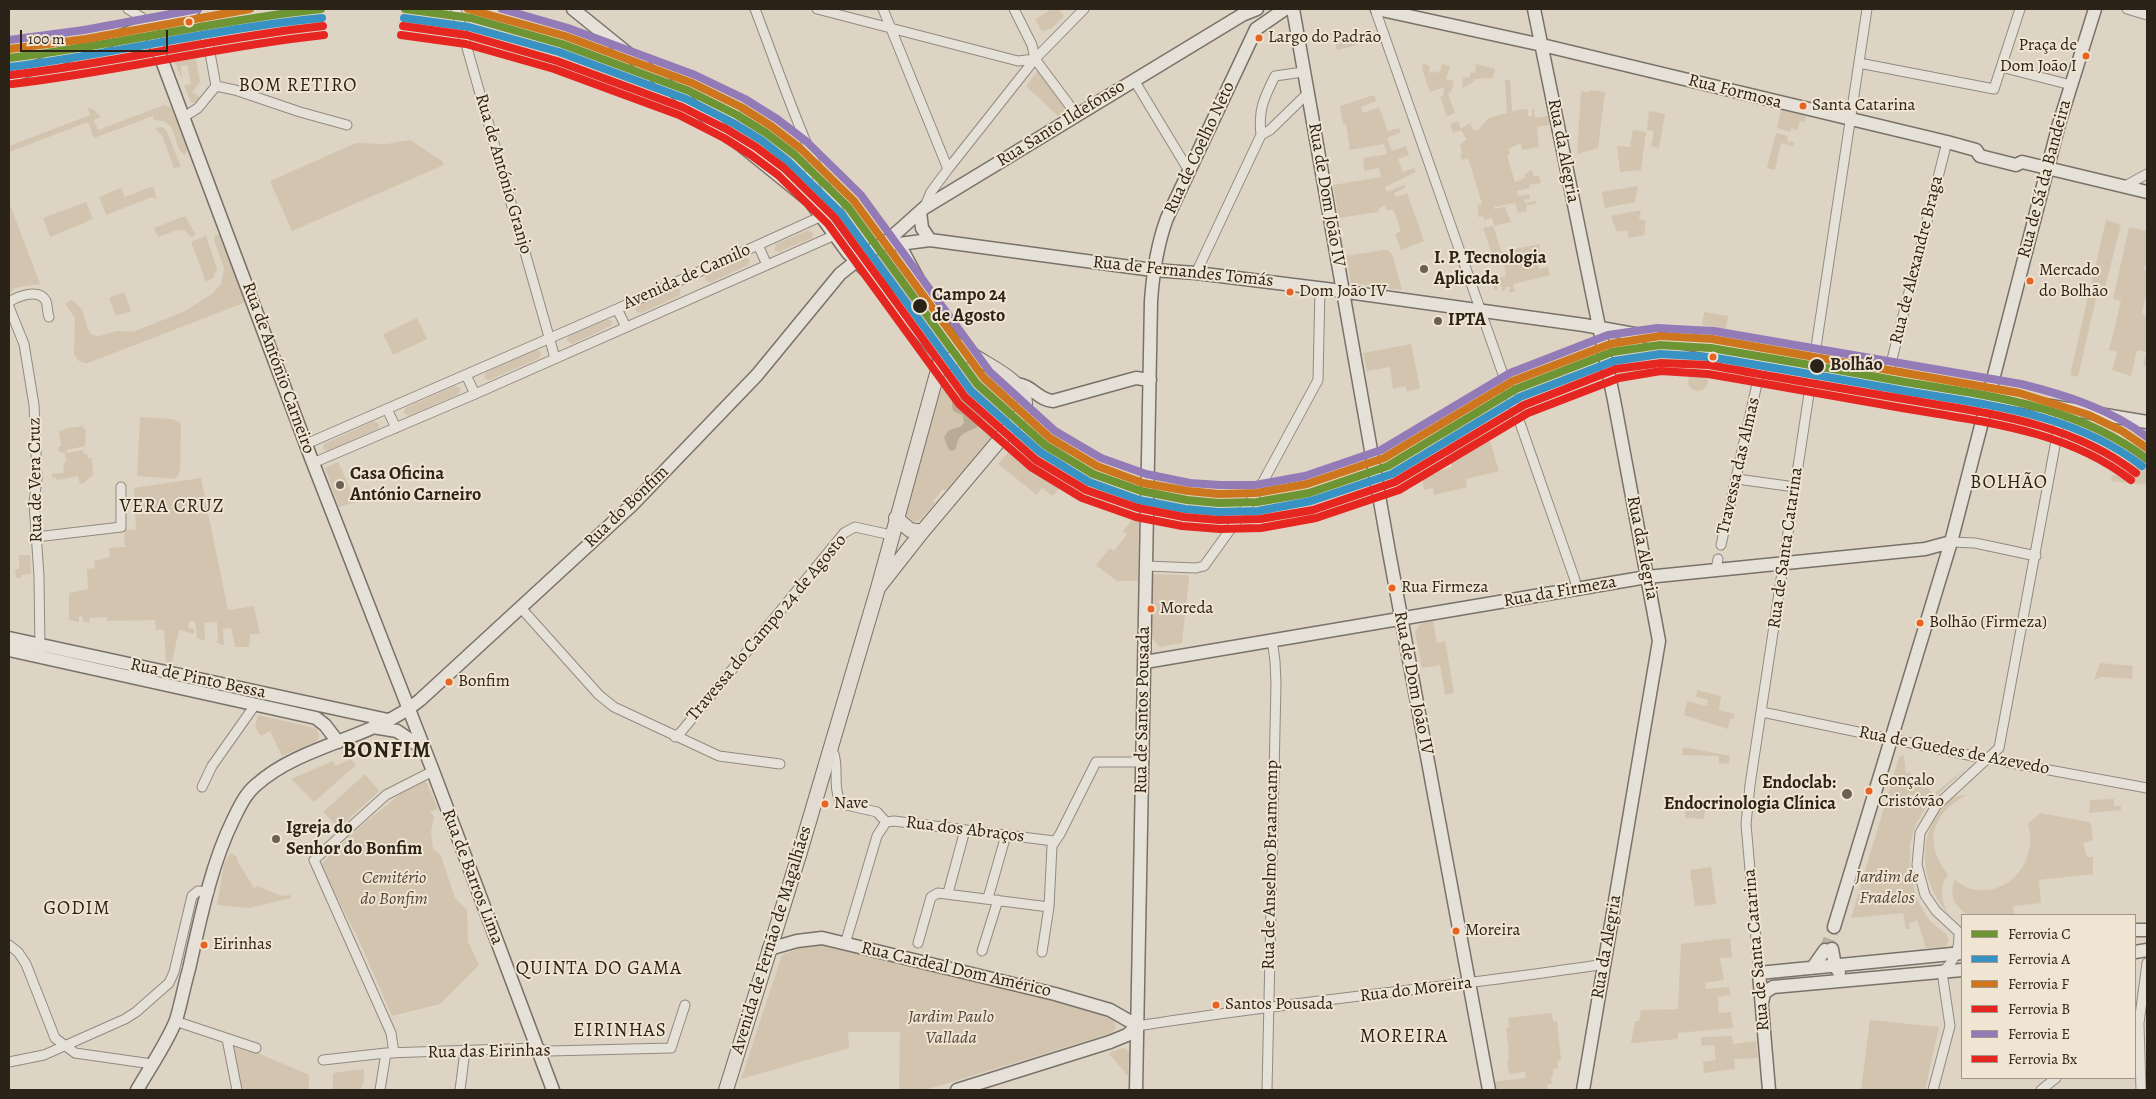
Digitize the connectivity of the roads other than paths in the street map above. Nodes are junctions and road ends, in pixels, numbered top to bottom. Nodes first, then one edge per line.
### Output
1 (128, 9) edge
2 (456, 9) edge
3 (573, 9) edge
4 (756, 9) edge
5 (817, 9) edge
6 (883, 9) edge
7 (1014, 9) edge
8 (1084, 9) edge
9 (1257, 9) edge
10 (1285, 9) edge
11 (1292, 9) edge
12 (1376, 9) edge
13 (1534, 9) edge
14 (1867, 9) edge
15 (2020, 9) edge
16 (2095, 9) edge
17 (2127, 9) edge
18 (191, 10) edge
19 (1242, 14) junction
20 (2147, 16) edge
21 (149, 26) junction
22 (1256, 29) junction
23 (893, 30) junction
24 (1542, 45) junction
25 (1034, 60) junction
26 (1859, 63) junction
27 (2001, 67) junction
28 (1303, 72) junction
29 (9, 77) edge
30 (1134, 80) junction
31 (2071, 85) junction
32 (216, 86) junction
33 (1307, 94) junction
34 (1076, 114) junction
35 (184, 117) junction
36 (1850, 119) junction
37 (347, 125) dead end
38 (1261, 135) junction
39 (1947, 142) junction
40 (813, 162) junction
41 (2047, 168) junction
42 (948, 169) junction
43 (1189, 171) junction
44 (2147, 174) edge
45 (788, 183) junction
46 (2125, 186) junction
47 (2147, 192) edge
48 (922, 210) junction
49 (822, 216) junction
50 (835, 234) junction
51 (930, 240) junction
52 (885, 243) junction
53 (899, 244) junction
54 (758, 246) junction
55 (860, 257) junction
56 (767, 265) junction
57 (1153, 270) junction
58 (1196, 272) junction
59 (1320, 288) junction
60 (1342, 291) junction
61 (9, 302) edge
62 (9, 307) edge
63 (617, 309) junction
64 (1480, 310) junction
65 (50, 317) dead end
66 (626, 327) junction
67 (1599, 328) junction
68 (549, 338) junction
69 (974, 356) junction
70 (1763, 357) junction
71 (555, 358) junction
72 (1812, 366) junction
73 (938, 370) junction
74 (466, 375) junction
75 (1887, 379) junction
76 (1150, 380) junction
77 (1016, 384) junction
78 (474, 394) junction
79 (1990, 396) junction
80 (2062, 408) junction
81 (387, 409) junction
82 (2147, 422) edge
83 (396, 428) junction
84 (306, 444) junction
85 (313, 463) junction
86 (1737, 479) junction
87 (121, 487) dead end
88 (1795, 487) junction
89 (896, 518) junction
90 (922, 532) junction
91 (891, 536) junction
92 (36, 537) junction
93 (1951, 542) junction
94 (1721, 545) dead end
95 (2036, 556) junction
96 (1784, 562) junction
97 (1147, 566) junction
98 (1647, 577) junction
99 (878, 588) junction
100 (1576, 589) junction
101 (521, 608) junction
102 (1401, 618) junction
103 (9, 638) edge
104 (1272, 640) junction
105 (9, 650) edge
106 (39, 651) junction
107 (1145, 662) junction
108 (255, 705) junction
109 (408, 710) junction
110 (1762, 712) junction
111 (390, 725) junction
112 (675, 737) junction
113 (1890, 739) junction
114 (338, 742) junction
115 (423, 748) junction
116 (829, 752) junction
117 (1989, 758) junction
118 (1142, 762) junction
119 (780, 764) dead end
120 (433, 771) junction
121 (202, 788) dead end
122 (2147, 788) edge
123 (886, 822) junction
124 (965, 830) junction
125 (1006, 835) junction
126 (1054, 842) junction
127 (209, 892) junction
128 (948, 893) junction
129 (988, 898) junction
130 (998, 900) junction
131 (1048, 907) junction
132 (1834, 927) tunnel mouth
133 (1961, 934) edge
134 (918, 942) dead end
135 (846, 944) junction
136 (9, 945) edge
137 (769, 949) junction
138 (982, 951) dead end
139 (1042, 952) dead end
140 (1960, 953) edge
141 (2147, 963) edge
142 (1604, 964) junction
143 (1835, 966) junction
144 (1813, 967) junction
145 (1961, 970) edge
146 (1942, 972) junction
147 (1759, 973) junction
148 (1845, 980) junction
149 (1469, 984) junction
150 (684, 1005) dead end
151 (1762, 1005) junction
152 (1268, 1007) junction
153 (175, 1021) junction
154 (2137, 1024) edge
155 (1138, 1026) junction
156 (227, 1039) junction
157 (63, 1045) junction
158 (256, 1048) dead end
159 (537, 1048) junction
160 (465, 1051) junction
161 (390, 1053) junction
162 (323, 1060) dead end
163 (9, 1062) edge
164 (152, 1064) junction
165 (2055, 1079) edge
166 (137, 1090) edge
167 (237, 1090) edge
168 (380, 1090) edge
169 (460, 1090) edge
170 (553, 1090) edge
171 (726, 1090) edge
172 (957, 1090) edge
173 (1136, 1090) edge
174 (1267, 1090) edge
175 (1489, 1090) edge
176 (1583, 1090) edge
177 (1769, 1090) edge
178 (1933, 1090) edge
179 (2041, 1090) edge
180 (2141, 1090) edge

1 - 21 street
2 - 68 street, Rua de António Granjo
3 - 45 street
4 - 40 street
5 - 23 street
6 - 23 street
7 - 25 street
8 - 25 street
9 - 19 street
10 - 22 street
11 - 28 street, Rua de Dom João IV
12 - 24 street, Rua Formosa
12 - 64 street
13 - 24 street, Rua da Alegria
14 - 26 street, Rua de Santa Catarina
15 - 27 street
16 - 31 street, Rua de Sá da Bandeira
17 - 20 street
18 - 21 street
18 - 32 street
19 - 22 street
19 - 30 street, Rua Santo Ildefonso
21 - 29 street
21 - 35 street, Rua de António Carneiro
22 - 43 street, Rua de Coelho Neto
23 - 25 street
23 - 42 street
24 - 36 street, Rua Formosa
24 - 67 street, Rua da Alegria
25 - 34 street
25 - 42 street
26 - 27 street
26 - 36 street, Rua de Santa Catarina
27 - 31 street
28 - 33 street, Rua de Dom João IV
28 - 38 street
30 - 34 street, Rua Santo Ildefonso
30 - 43 street
31 - 41 street, Rua de Sá da Bandeira
32 - 35 street
32 - 37 street
33 - 38 street
33 - 60 street, Rua de Dom João IV
34 - 48 street, Rua Santo Ildefonso
35 - 84 street, Rua de António Carneiro
36 - 39 street, Rua Formosa
36 - 72 street, Rua de Santa Catarina
38 - 58 street
39 - 41 street, Rua Formosa
39 - 75 street, Rua de Alexandre Braga
40 - 45 street
40 - 55 street
41 - 46 street, Rua Formosa
41 - 79 street, Rua de Sá da Bandeira
42 - 48 street
43 - 57 street, Rua de Coelho Neto
44 - 46 street
45 - 49 street
46 - 47 street, Rua Formosa
48 - 51 street
48 - 52 street, Rua Santo Ildefonso
49 - 50 street
49 - 54 street, Avenida de Camilo
50 - 55 street
50 - 56 street, Avenida de Camilo
51 - 53 street, Rua de Fernandes Tomás
51 - 57 street, Rua de Fernandes Tomás
52 - 53 street
52 - 55 street
53 - 69 street
54 - 56 street, Avenida de Camilo
54 - 63 street, Avenida de Camilo
55 - 73 street
55 - 101 street, Rua do Bonfim
56 - 66 street, Avenida de Camilo
57 - 58 street, Rua de Fernandes Tomás
57 - 76 street, Rua de Santos Pousada
58 - 59 street, Rua de Fernandes Tomás
59 - 60 street, Rua de Fernandes Tomás
59 - 97 street
60 - 64 street, Rua de Fernandes Tomás
60 - 102 street, Rua de Dom João IV
61 - 65 street
62 - 92 street, Rua de Vera Cruz
63 - 66 street, Avenida de Camilo
63 - 68 street, Avenida de Camilo
64 - 67 street, Rua de Fernandes Tomás
64 - 100 street
66 - 71 street, Avenida de Camilo
67 - 70 street, Rua de Fernandes Tomás
67 - 98 street, Rua da Alegria
68 - 71 street
68 - 74 street, Avenida de Camilo
69 - 73 main road
69 - 77 main road
70 - 72 street, Rua de Fernandes Tomás
70 - 86 street, Travessa das Almas
71 - 78 street, Avenida de Camilo
72 - 75 street, Rua de Fernandes Tomás
72 - 88 street, Rua de Santa Catarina
73 - 89 main road
74 - 78 street
74 - 81 street, Avenida de Camilo
75 - 79 street, Rua de Fernandes Tomás
76 - 77 street
76 - 97 street, Rua de Santos Pousada
77 - 90 main road
78 - 83 street, Avenida de Camilo
79 - 80 street, Rua de Fernandes Tomás
79 - 93 street, Rua de Sá da Bandeira
80 - 82 street, Rua de Fernandes Tomás
80 - 95 street
81 - 83 street
81 - 84 street, Avenida de Camilo
83 - 85 street, Avenida de Camilo
84 - 85 street, Rua de António Carneiro
85 - 109 street, Rua de António Carneiro
86 - 88 street
86 - 94 street, Travessa das Almas
87 - 92 street
88 - 96 street, Rua de Santa Catarina
89 - 90 main road
89 - 91 main road, Avenida de Fernão de Magalhães
90 - 99 main road, Avenida de Fernão de Magalhães
91 - 99 main road, Avenida de Fernão de Magalhães
91 - 112 street, Travessa do Campo 24 de Agosto
92 - 106 street, Rua de Vera Cruz
93 - 95 street, Rua da Firmeza
93 - 96 street, Rua da Firmeza
93 - 113 street, Rua de Sá da Bandeira
95 - 117 street
96 - 98 street, Rua da Firmeza
96 - 110 street, Rua de Santa Catarina
97 - 107 street, Rua de Santos Pousada
98 - 100 street, Rua da Firmeza
98 - 142 street, Rua da Alegria
99 - 116 main road, Avenida de Fernão de Magalhães
100 - 102 street, Rua da Firmeza
101 - 109 street, Rua do Bonfim
101 - 112 street
102 - 104 street, Rua da Firmeza
102 - 149 street, Rua de Dom João IV
103 - 106 street, Rua de Pinto Bessa
104 - 107 street, Rua da Firmeza
104 - 152 street, Rua de Anselmo Braamcamp
105 - 106 street, Rua de Pinto Bessa
106 - 108 street, Rua de Pinto Bessa
106 - 111 street, Rua de Pinto Bessa
107 - 118 street, Rua de Santos Pousada
108 - 114 street, Rua de Pinto Bessa
108 - 121 street
109 - 111 street, Rua do Bonfim
109 - 115 street, Rua de Barros Lima
110 - 113 street, Rua de Guedes de Azevedo
110 - 147 street, Rua de Santa Catarina
111 - 114 street, Rua do Bonfim
111 - 115 street
112 - 119 street
113 - 117 street, Rua de Guedes de Azevedo
113 - 132 street, Rua de Sá da Bandeira
114 - 127 street, Rua do Bonfim
115 - 120 street, Rua de Barros Lima
116 - 123 street
116 - 137 main road, Avenida de Fernão de Magalhães
117 - 122 street, Rua de Guedes de Azevedo
117 - 133 street
118 - 126 street
118 - 155 street, Rua de Santos Pousada
120 - 159 street, Rua de Barros Lima
120 - 161 street
123 - 124 street, Rua dos Abraços
123 - 135 street, Rua dos Abraços
124 - 125 street, Rua dos Abraços
124 - 128 street
125 - 126 street, Rua dos Abraços
125 - 129 street
126 - 131 street
127 - 153 street, Rua do Bonfim
127 - 157 street
128 - 129 street
128 - 134 street
129 - 130 street
130 - 131 street
130 - 138 street
131 - 139 street
133 - 140 street
135 - 137 street, Rua Cardeal Dom Américo
135 - 155 street, Rua Cardeal Dom Américo
136 - 157 street
137 - 171 main road, Avenida de Fernão de Magalhães
140 - 143 street
140 - 146 street
141 - 154 street
142 - 149 street, Rua do Moreira
142 - 176 street, Rua da Alegria
143 - 144 street
143 - 144 street
143 - 148 street
144 - 147 street
145 - 146 street
146 - 148 street
146 - 178 street
147 - 151 street, Rua de Santa Catarina
148 - 151 street
149 - 152 street, Rua do Moreira
149 - 175 street, Rua de Dom João IV
150 - 159 street, Rua das Eirinhas
151 - 177 street, Rua de Santa Catarina
152 - 155 street, Rua do Moreira
152 - 174 street, Rua de Anselmo Braamcamp
153 - 156 street
153 - 164 street, Rua do Bonfim
154 - 180 street
155 - 172 street
155 - 173 street, Rua de Santos Pousada
156 - 158 street
156 - 167 street
157 - 163 street
157 - 164 street
159 - 160 street, Rua das Eirinhas
159 - 170 street, Rua de Barros Lima
160 - 161 street, Rua das Eirinhas
160 - 169 street
161 - 162 street, Rua das Eirinhas
161 - 168 street
164 - 166 street, Rua do Bonfim
165 - 179 street

